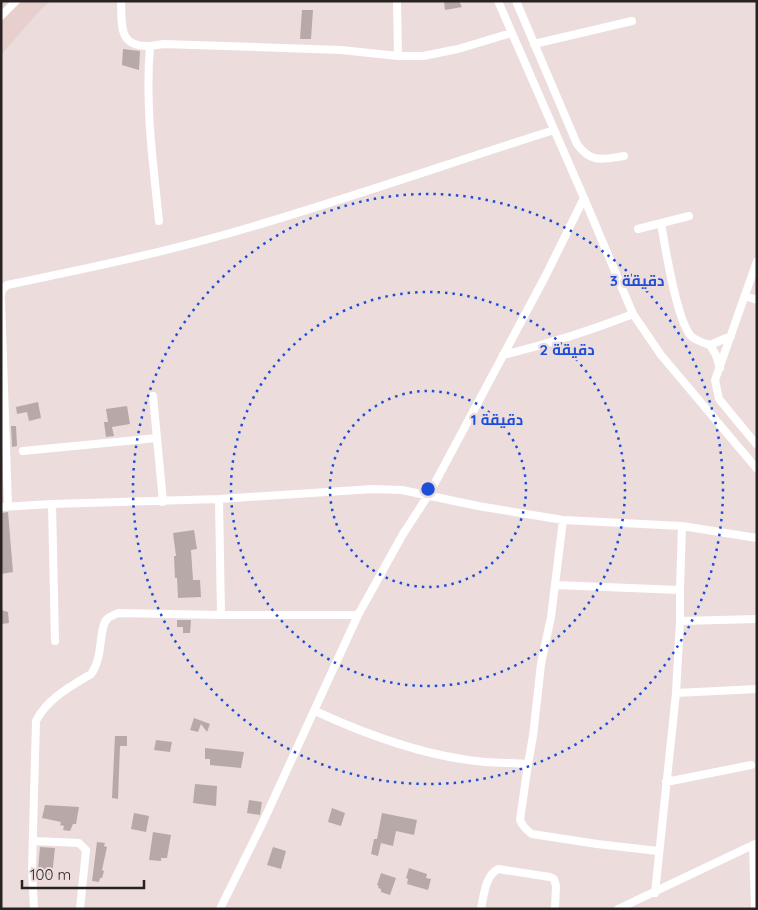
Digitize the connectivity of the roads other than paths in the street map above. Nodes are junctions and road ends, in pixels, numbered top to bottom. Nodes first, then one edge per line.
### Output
1 (16, 1) edge
2 (121, 1) edge
3 (397, 1) edge
4 (498, 1) edge
5 (516, 1) edge
6 (1, 16) edge
7 (632, 21) dead end
8 (511, 33) junction
9 (534, 44) junction
10 (150, 46) junction
11 (398, 56) junction
12 (554, 130) junction
13 (624, 156) dead end
14 (584, 198) junction
15 (689, 216) dead end
16 (159, 221) dead end
17 (661, 223) junction
18 (638, 229) dead end
19 (757, 260) edge
20 (1, 296) edge
21 (745, 296) junction
22 (1, 300) edge
23 (757, 300) edge
24 (633, 314) junction
25 (731, 336) junction
26 (710, 345) junction
27 (503, 355) junction
28 (720, 368) junction
29 (153, 396) dead end
30 (157, 438) junction
31 (757, 444) edge
32 (23, 451) dead end
33 (757, 468) edge
34 (429, 494) junction
35 (219, 499) junction
36 (163, 502) junction
37 (52, 504) junction
38 (5, 507) edge
39 (563, 520) junction
40 (682, 526) junction
41 (757, 538) edge
42 (555, 584) junction
43 (680, 590) junction
44 (221, 614) junction
45 (358, 615) junction
46 (757, 619) edge
47 (680, 621) junction
48 (55, 641) dead end
49 (757, 689) edge
50 (676, 693) junction
51 (315, 711) junction
52 (528, 764) junction
53 (751, 765) dead end
54 (666, 782) junction
55 (34, 841) junction
56 (755, 844) edge
57 (658, 851) junction
58 (655, 893) junction
59 (34, 909) edge
60 (80, 909) edge
61 (220, 909) edge
62 (481, 909) edge
63 (555, 909) edge
64 (618, 909) edge
65 (755, 909) edge

1 - 6 street
2 - 10 street
3 - 11 street
4 - 8 street
5 - 9 street
7 - 9 street
8 - 11 street
8 - 12 street
9 - 13 street
10 - 11 street
10 - 16 street
12 - 14 street
12 - 20 street
14 - 24 street
14 - 27 street
15 - 17 street
17 - 18 street
17 - 26 street
19 - 21 street
21 - 23 street
21 - 25 street
22 - 38 street
24 - 27 street
24 - 33 street
25 - 26 street
25 - 28 street
26 - 28 street
27 - 34 street
28 - 31 street
29 - 30 street
30 - 32 street
30 - 36 street
34 - 35 street
34 - 39 street
34 - 45 street
35 - 36 street
35 - 44 street
36 - 37 street
37 - 38 street
37 - 48 street
39 - 40 street
39 - 42 street
40 - 41 street
40 - 43 street
42 - 43 street
42 - 52 street
43 - 47 street
44 - 45 street
44 - 55 street
45 - 51 street
46 - 47 street
47 - 50 street
49 - 50 street
50 - 54 street
51 - 52 street
51 - 61 street
52 - 57 street
53 - 54 street
54 - 57 street
55 - 59 street
55 - 60 street
56 - 58 street
56 - 65 street
57 - 58 street
58 - 64 street
62 - 63 street

